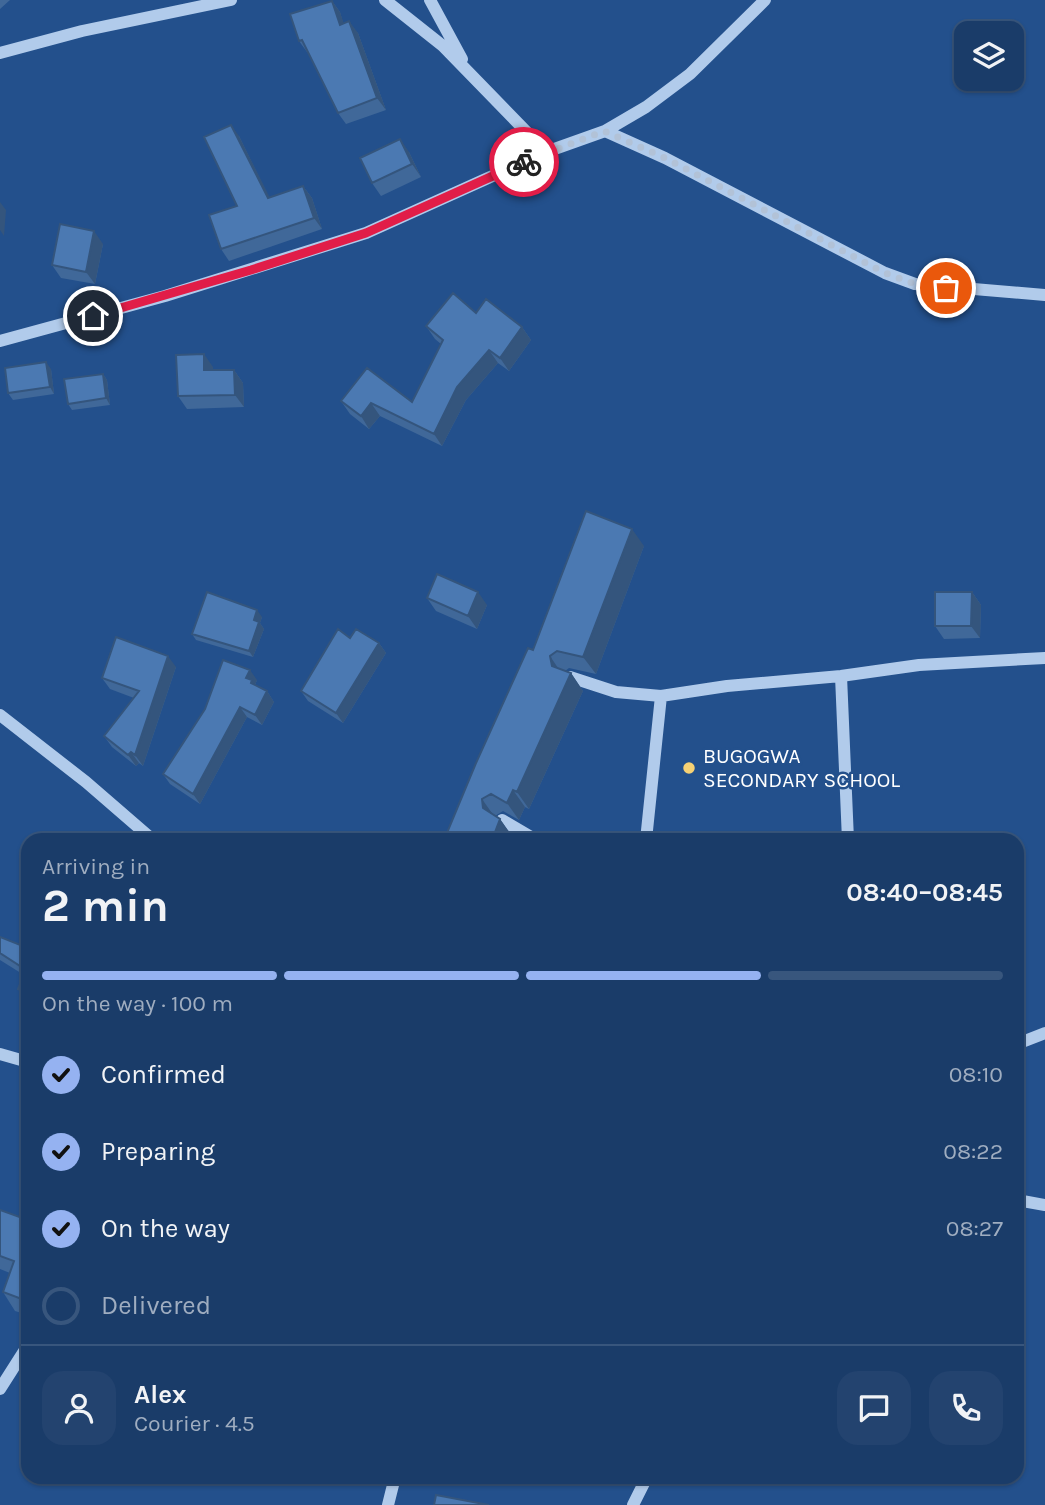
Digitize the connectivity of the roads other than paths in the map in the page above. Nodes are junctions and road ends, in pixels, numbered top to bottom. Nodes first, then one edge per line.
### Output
1 (231, 0) edge
2 (385, 0) edge
3 (430, 0) edge
4 (765, 0) edge
5 (0, 53) edge
6 (473, 77) junction
7 (604, 131) junction
8 (546, 152) junction
9 (1045, 295) edge
10 (0, 341) edge
11 (1045, 658) edge
12 (841, 676) junction
13 (570, 677) edge
14 (661, 696) junction
15 (0, 715) edge
16 (502, 820) edge
17 (145, 833) edge
18 (524, 833) edge
19 (647, 833) edge
20 (848, 833) edge
21 (1045, 1033) edge
22 (1024, 1041) edge
23 (0, 1054) edge
24 (21, 1060) edge
25 (1024, 1201) edge
26 (1045, 1205) edge
27 (21, 1356) edge
28 (0, 1389) edge
29 (394, 1484) edge
30 (644, 1484) edge
31 (388, 1505) edge
32 (633, 1505) edge

1 - 5 street
2 - 6 street
3 - 6 street
4 - 7 street
6 - 8 street
7 - 8 street
7 - 9 street
8 - 10 street
11 - 12 street
12 - 14 street
12 - 20 street
13 - 14 street
14 - 19 street
15 - 17 street
16 - 18 street
21 - 22 street
23 - 24 street
25 - 26 street
27 - 28 street
29 - 31 street
30 - 32 street

